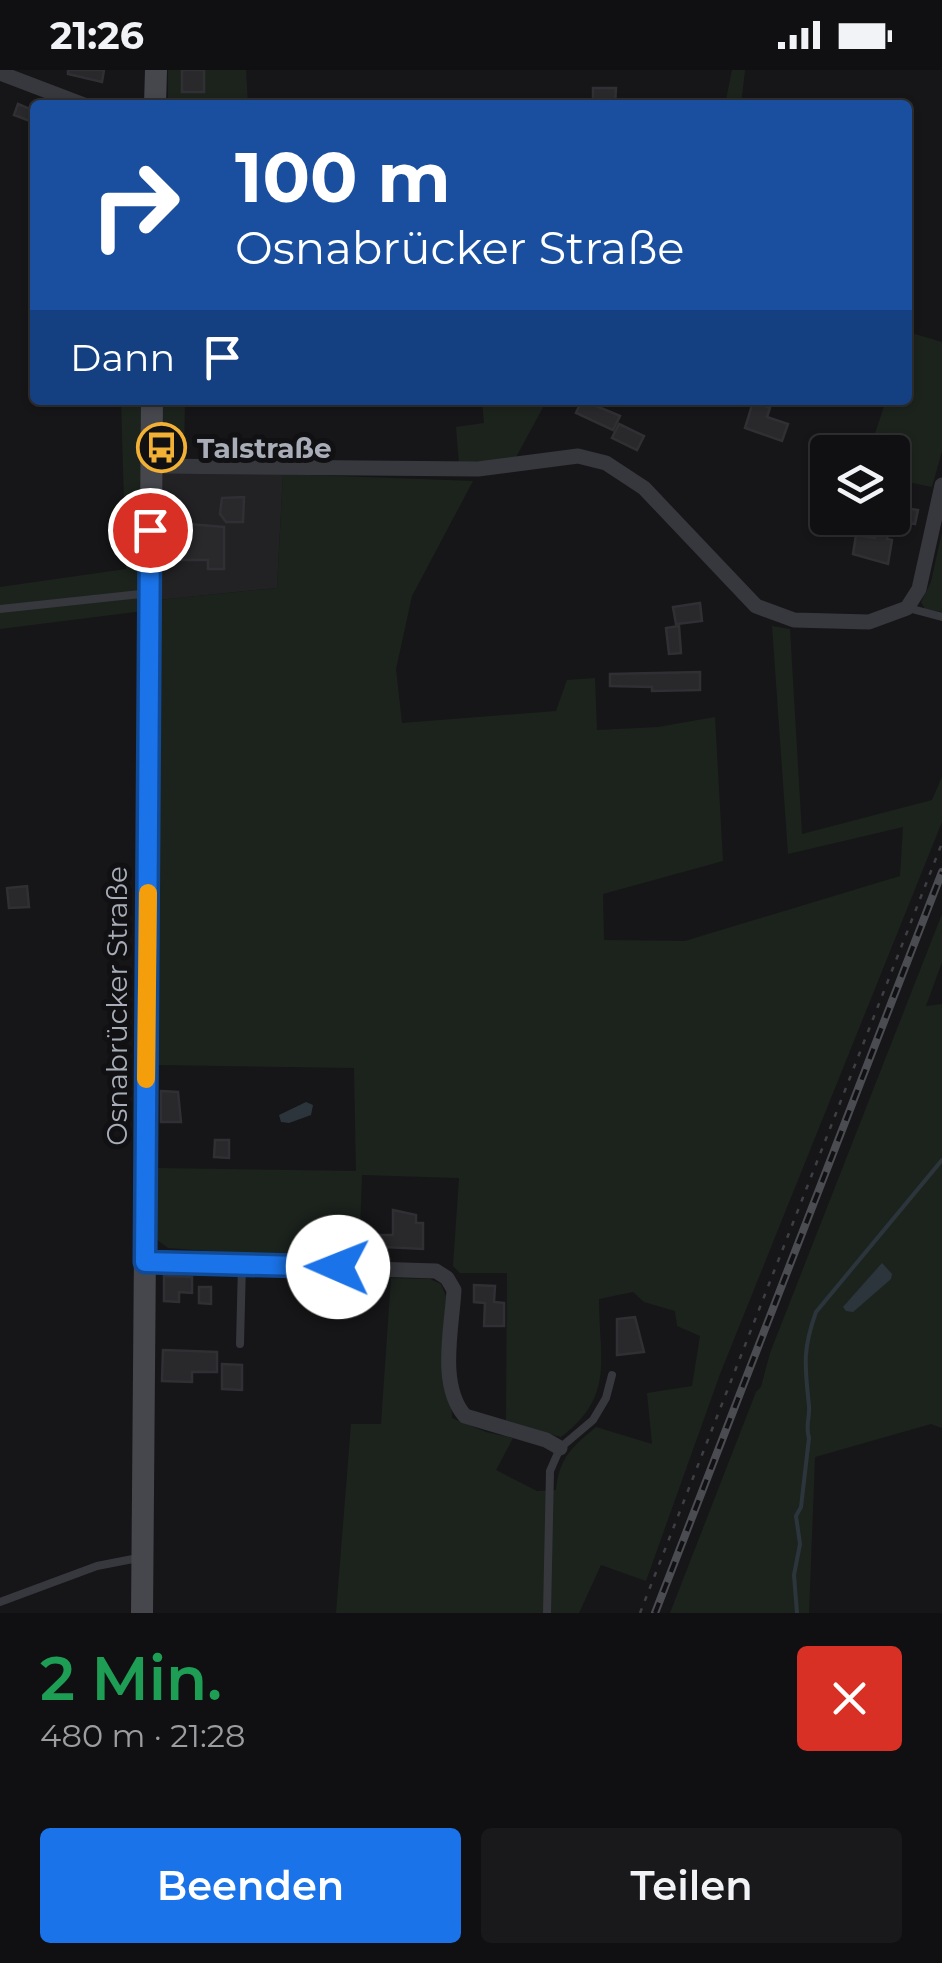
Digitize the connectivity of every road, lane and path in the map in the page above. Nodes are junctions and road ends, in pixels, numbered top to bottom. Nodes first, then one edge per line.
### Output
1 (156, 70) edge
2 (0, 73) edge
3 (71, 100) edge
4 (155, 100) edge
5 (152, 405) edge
6 (151, 466) junction
7 (942, 485) edge
8 (150, 593) junction
9 (907, 608) junction
10 (0, 609) edge
11 (942, 617) edge
12 (942, 842) edge
13 (145, 1262) junction
14 (242, 1264) junction
15 (240, 1344) dead end
16 (612, 1375) dead end
17 (560, 1448) junction
18 (143, 1558) junction
19 (0, 1602) edge
20 (142, 1613) edge
21 (547, 1613) edge
22 (640, 1613) edge

1 - 4 main road
2 - 3 street
5 - 6 main road, Osnabrücker Straße
6 - 8 main road, Osnabrücker Straße
6 - 9 street
7 - 9 street
8 - 10 lane
8 - 13 main road, Osnabrücker Straße
9 - 11 lane
12 - 22 path
13 - 14 street
13 - 18 main road, Osnabrücker Straße
14 - 15 lane
14 - 17 street
16 - 17 lane
17 - 21 lane
18 - 19 lane
18 - 20 main road, Osnabrücker Straße

